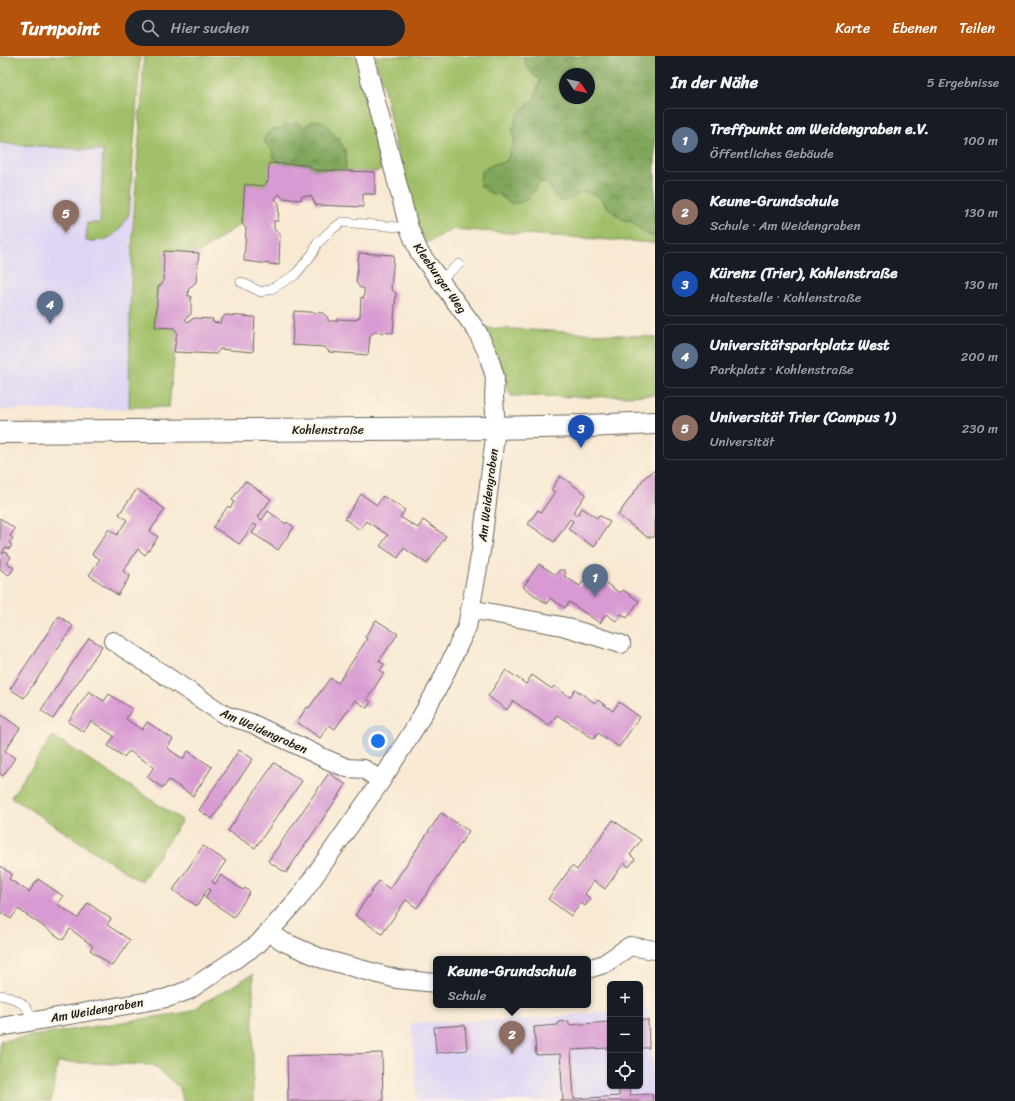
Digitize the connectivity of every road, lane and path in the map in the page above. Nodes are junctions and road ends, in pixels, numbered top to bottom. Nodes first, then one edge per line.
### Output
1 (364, 56) edge
2 (409, 228) junction
3 (459, 264) dead end
4 (440, 280) junction
5 (241, 282) dead end
6 (655, 423) edge
7 (496, 428) junction
8 (0, 432) edge
9 (470, 609) junction
10 (113, 641) dead end
11 (621, 644) dead end
12 (381, 781) junction
13 (269, 932) junction
14 (655, 950) edge
15 (591, 968) edge
16 (433, 983) edge
17 (0, 995) edge
18 (33, 1021) junction
19 (0, 1027) edge

1 - 2 street, Kleeburger Weg
2 - 4 street, Kleeburger Weg
2 - 5 lane
3 - 4 lane
4 - 7 street, Kleeburger Weg
6 - 7 main road, Kohlenstraße
7 - 8 main road, Kohlenstraße
7 - 9 street, Am Weidengraben
9 - 11 street
9 - 12 street, Am Weidengraben
10 - 12 street, Am Weidengraben
12 - 13 street, Am Weidengraben
13 - 16 street
13 - 18 street, Am Weidengraben
14 - 15 street
17 - 18 lane
18 - 19 street, Am Weidengraben

